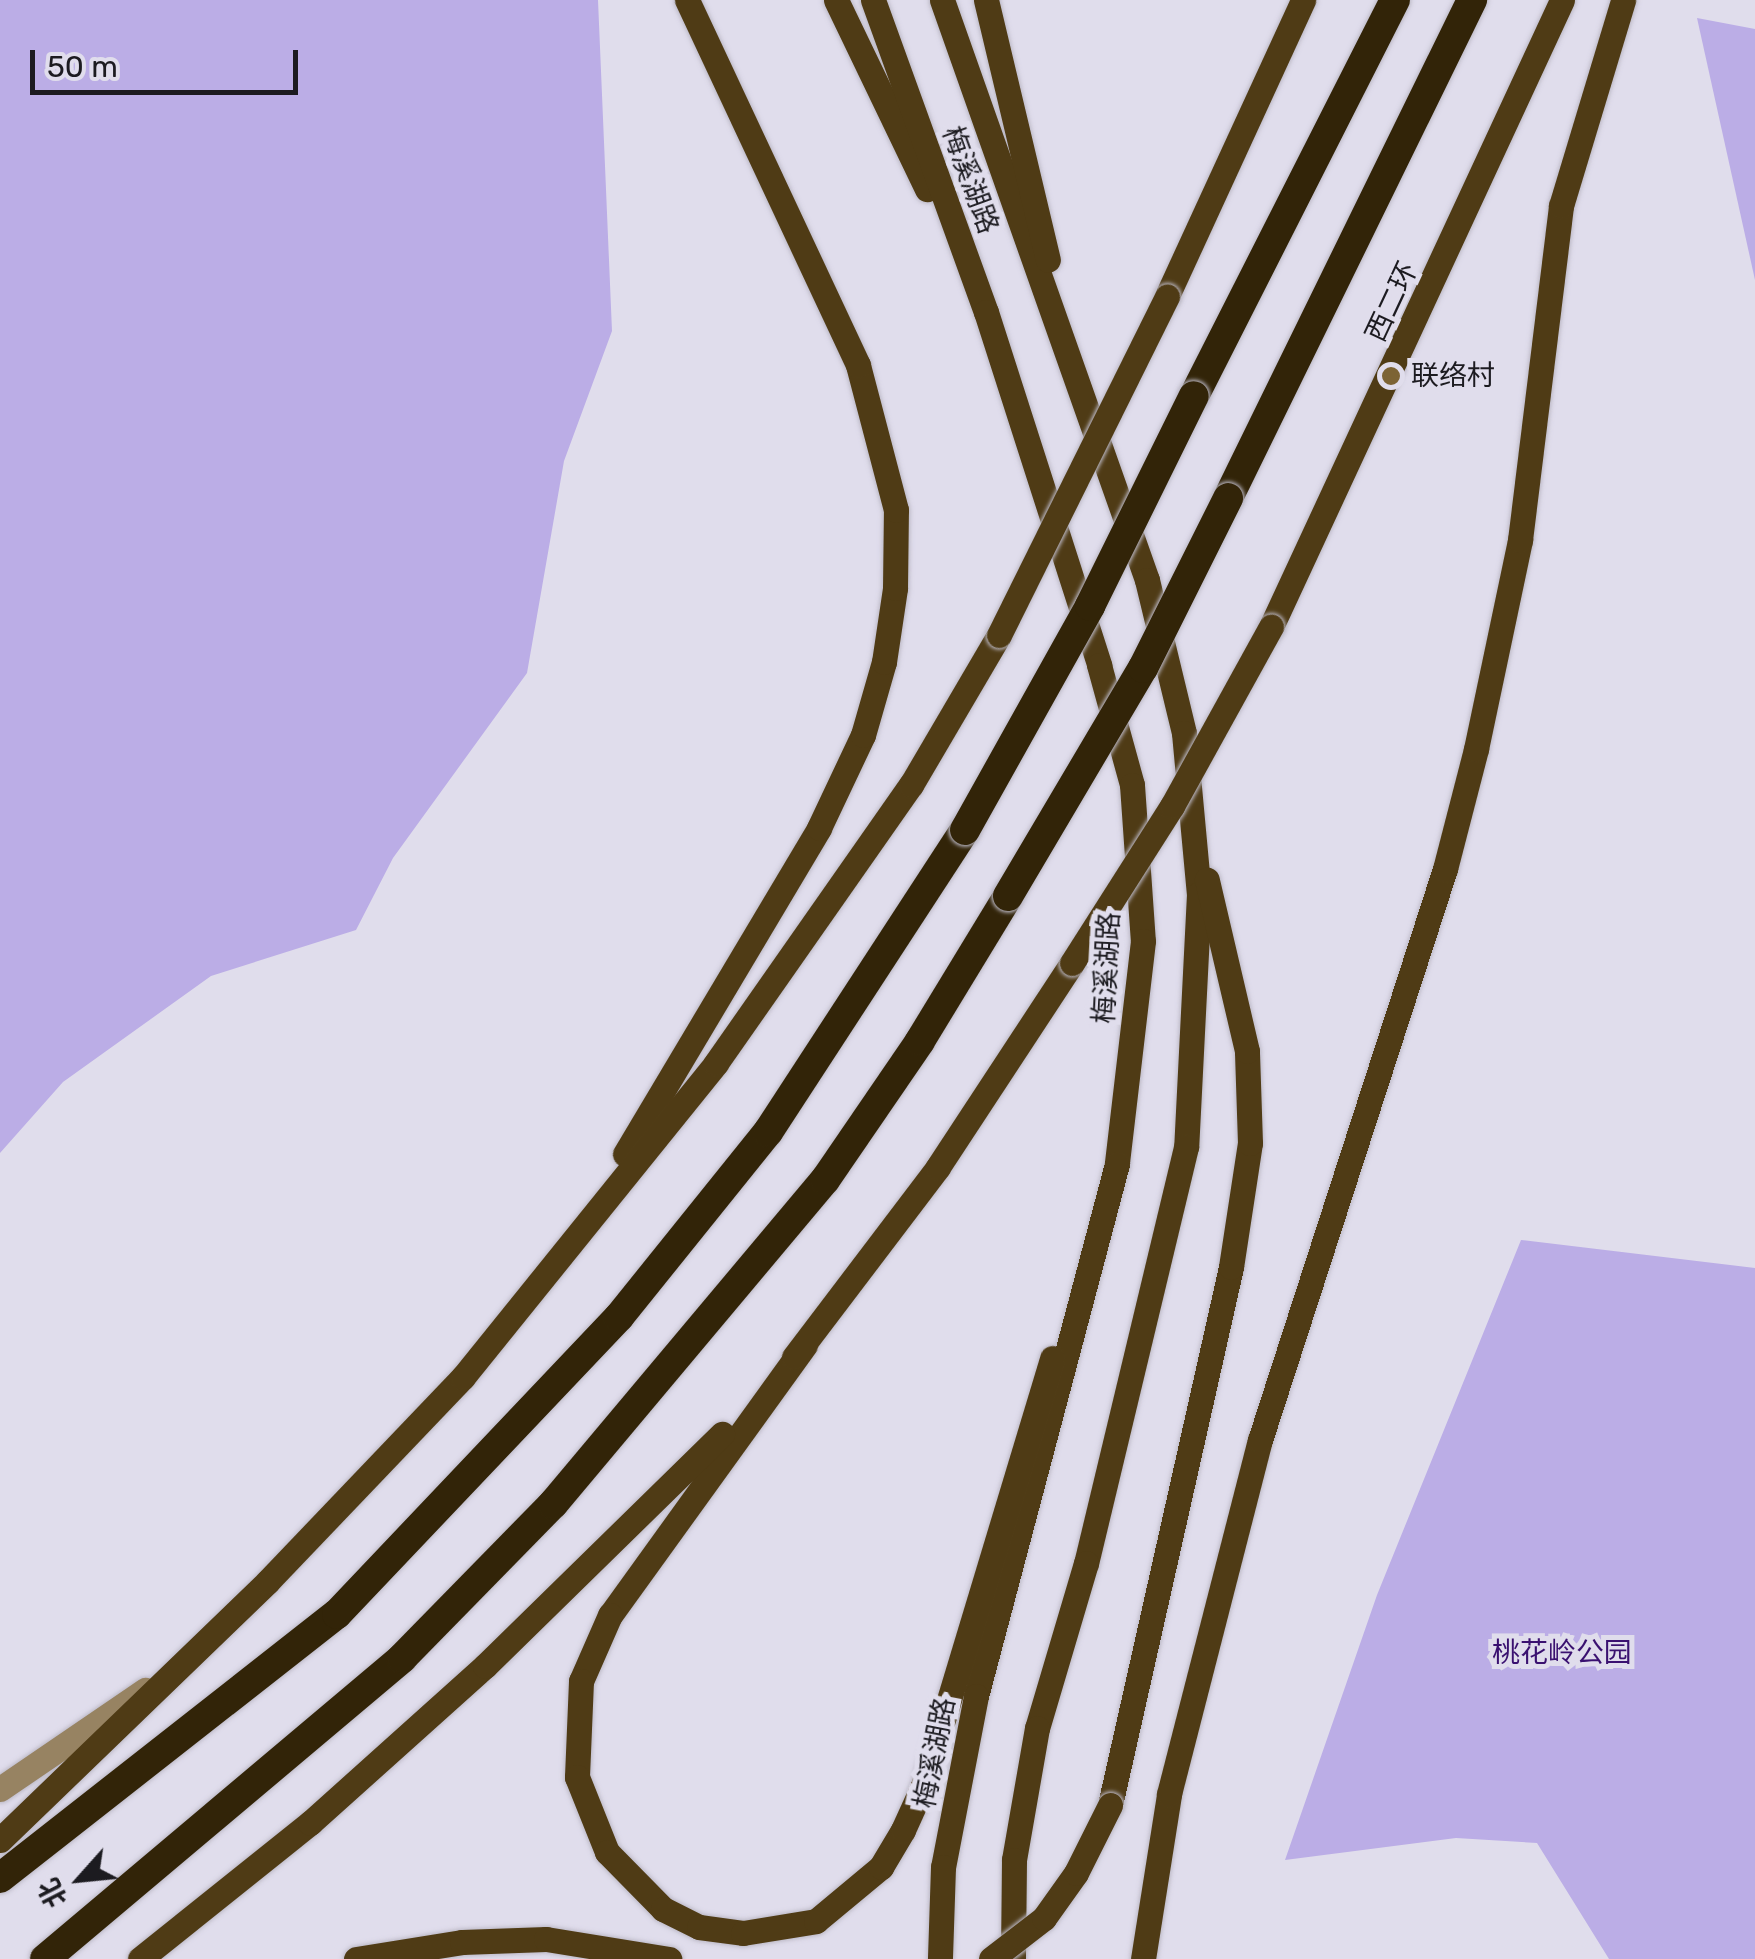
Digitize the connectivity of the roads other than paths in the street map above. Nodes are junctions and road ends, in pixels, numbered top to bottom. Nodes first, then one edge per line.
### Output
1 (687, 0) edge
2 (836, 0) edge
3 (873, 0) edge
4 (942, 0) edge
5 (986, 0) edge
6 (1299, 0) edge
7 (1395, 0) edge
8 (1472, 0) edge
9 (1562, 0) edge
10 (1623, 0) edge
11 (986, 312) junction
12 (1068, 358) junction
13 (1193, 832) junction
14 (1117, 1164) junction
15 (563, 1252) junction
16 (805, 1345) junction
17 (186, 1662) junction
18 (0, 1790) edge
19 (0, 1840) edge
20 (0, 1878) edge
21 (45, 1959) edge
22 (140, 1959) edge
23 (356, 1959) edge
24 (669, 1959) edge
25 (940, 1959) edge
26 (991, 1959) edge
27 (1013, 1959) edge
28 (1142, 1959) edge

1 - 15 main road
2 - 11 main road
3 - 11 main road, 梅溪湖路
4 - 12 main road, 梅溪湖路
5 - 12 main road
6 - 15 main road, bridge
7 - 20 highway, bridge
8 - 21 highway, bridge
9 - 16 main road, 西二环, bridge
10 - 28 main road
11 - 14 main road, 梅溪湖路
12 - 13 main road, 梅溪湖路
13 - 26 main road, bridge
13 - 27 main road, 梅溪湖路
14 - 16 main road
14 - 25 main road, 梅溪湖路
15 - 17 main road
16 - 22 main road
17 - 18 street
17 - 19 main road
23 - 24 main road

